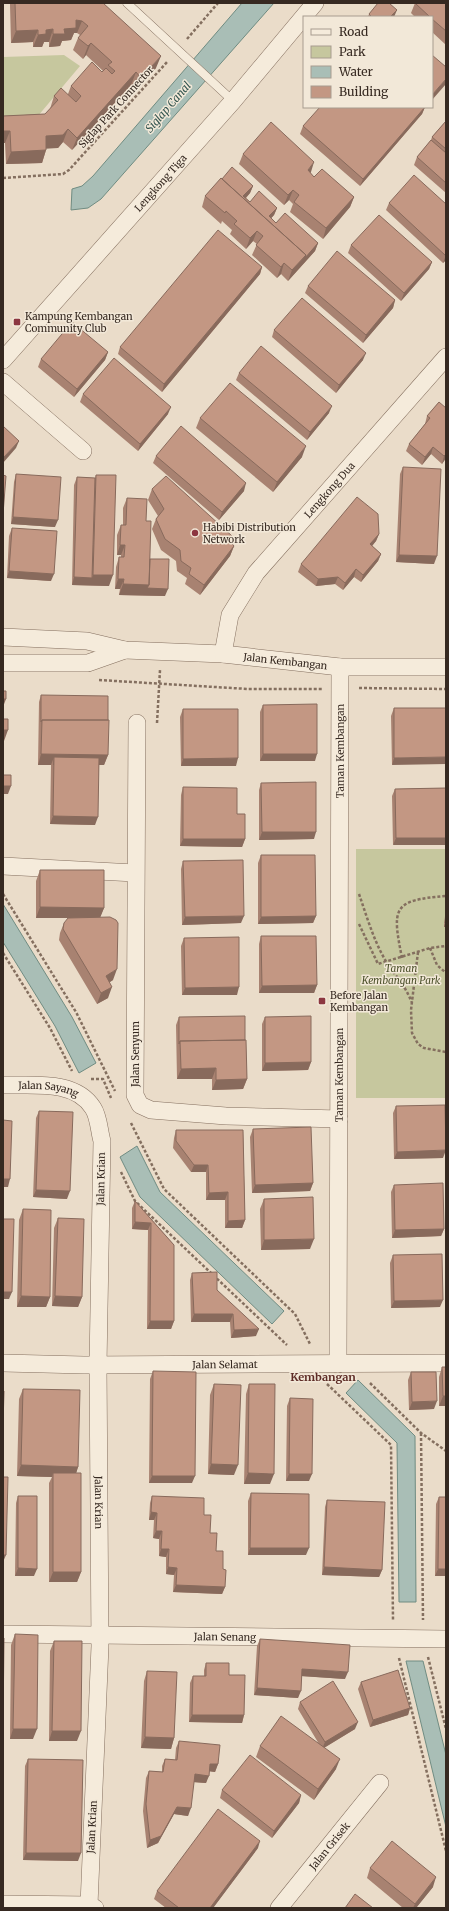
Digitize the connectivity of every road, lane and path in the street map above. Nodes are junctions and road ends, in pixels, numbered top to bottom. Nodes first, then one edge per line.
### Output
1 (127, 3) edge
2 (218, 3) edge
3 (316, 3) edge
4 (305, 16) edge
5 (303, 18) edge
6 (179, 53) junction
7 (233, 101) junction
8 (3, 178) edge
9 (446, 357) edge
10 (3, 360) edge
11 (3, 382) edge
12 (83, 451) dead end
13 (3, 637) edge
14 (125, 650) junction
15 (160, 650) junction
16 (223, 654) junction
17 (3, 663) edge
18 (340, 667) junction
19 (446, 667) edge
20 (98, 680) dead end
21 (160, 684) junction
22 (340, 689) junction
23 (446, 689) edge
24 (136, 728) joint
25 (3, 866) edge
26 (135, 873) junction
27 (358, 889) dead end
28 (446, 896) edge
29 (357, 917) dead end
30 (446, 946) edge
31 (430, 948) junction
32 (418, 952) junction
33 (3, 953) edge
34 (402, 958) junction
35 (387, 963) junction
36 (446, 973) edge
37 (412, 1002) junction
38 (446, 1052) edge
39 (73, 1073) dead end
40 (90, 1079) dead end
41 (3, 1086) edge
42 (135, 1095) junction
43 (111, 1098) junction
44 (113, 1103) dead end
45 (92, 1106) junction
46 (339, 1119) junction
47 (120, 1168) dead end
48 (3, 1363) edge
49 (446, 1363) edge
50 (307, 1364) junction
51 (338, 1364) junction
52 (98, 1365) junction
53 (365, 1379) dead end
54 (421, 1433) junction
55 (446, 1451) edge
56 (3, 1634) edge
57 (100, 1636) junction
58 (424, 1638) junction
59 (446, 1639) edge
60 (446, 1729) edge
61 (380, 1783) dead end
62 (3, 1904) edge
63 (92, 1906) edge
64 (279, 1908) edge

1 - 6 lane
2 - 6 path, Siglap Park Connector
3 - 4 street, Lengkong Tiga
5 - 7 street, Lengkong Tiga
6 - 7 lane
6 - 8 path, Siglap Park Connector
7 - 10 street, Lengkong Tiga
9 - 16 street, Lengkong Dua
11 - 12 street
13 - 14 street, Jalan Kembangan
14 - 15 street, Jalan Kembangan
14 - 17 street, Jalan Kembangan
15 - 16 street, Jalan Kembangan
15 - 21 path
16 - 18 street, Jalan Kembangan
18 - 19 street, Jalan Kembangan
18 - 22 street, Taman Kembangan
20 - 21 path
21 - 22 path
21 - 24 path
22 - 23 path
22 - 46 street, Taman Kembangan
24 - 26 street, Jalan Senyum
25 - 26 street
26 - 42 street, Jalan Senyum
27 - 35 path
28 - 34 path
29 - 35 path
30 - 31 path
31 - 32 path
31 - 36 path
32 - 34 path
32 - 37 path
33 - 39 path
34 - 35 path
35 - 37 path
37 - 38 path
40 - 43 path
41 - 45 street, Jalan Sayang
42 - 43 path
42 - 46 street, Jalan Senyum
43 - 44 path
43 - 45 path
45 - 52 street, Jalan Krian
46 - 51 street, Taman Kembangan
47 - 50 path
48 - 52 street, Jalan Selamat
49 - 51 street, Jalan Selamat
50 - 51 street, Jalan Selamat
50 - 52 street, Jalan Selamat
52 - 57 street, Jalan Krian
53 - 54 path
54 - 55 path
54 - 58 path
56 - 57 street, Jalan Senang
57 - 58 street, Jalan Senang
57 - 63 street, Jalan Krian
58 - 59 street, Jalan Senang
58 - 60 path
61 - 64 street, Jalan Grisek
62 - 63 street

